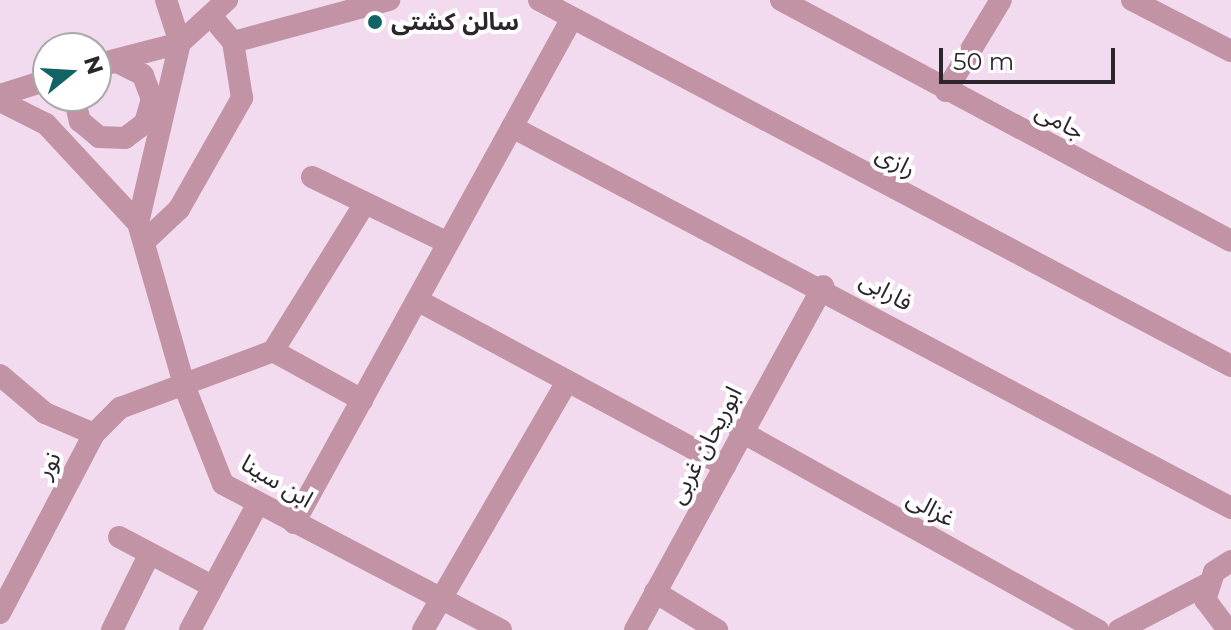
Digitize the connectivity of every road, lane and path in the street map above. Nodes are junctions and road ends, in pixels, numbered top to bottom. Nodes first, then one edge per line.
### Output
1 (166, 0) edge
2 (389, 0) edge
3 (539, 0) edge
4 (781, 0) edge
5 (1001, 0) edge
6 (1133, 0) edge
7 (219, 8) edge
8 (571, 20) junction
9 (233, 42) junction
10 (180, 43) junction
11 (1231, 51) edge
12 (112, 61) edge
13 (112, 64) edge
14 (32, 85) edge
15 (946, 91) junction
16 (0, 95) edge
17 (0, 101) edge
18 (80, 112) edge
19 (158, 114) junction
20 (512, 127) junction
21 (88, 131) junction
22 (73, 148) junction
23 (312, 177) dead end
24 (365, 203) junction
25 (141, 232) junction
26 (1231, 241) edge
27 (448, 243) junction
28 (823, 286) junction
29 (417, 300) junction
30 (273, 351) junction
31 (1231, 366) edge
32 (0, 375) edge
33 (567, 382) junction
34 (184, 385) junction
35 (362, 400) junction
36 (740, 431) junction
37 (94, 434) junction
38 (725, 466) junction
39 (258, 503) junction
40 (1231, 508) edge
41 (294, 523) junction
42 (119, 537) dead end
43 (149, 555) junction
44 (1231, 561) edge
45 (1207, 584) junction
46 (212, 586) junction
47 (655, 592) junction
48 (442, 598) junction
49 (0, 613) edge
50 (112, 630) edge
51 (190, 630) edge
52 (423, 630) edge
53 (501, 630) edge
54 (635, 630) edge
55 (717, 630) edge
56 (1098, 630) edge
57 (1119, 630) edge
58 (1228, 630) edge

1 - 10 street
2 - 9 street
3 - 8 street, رازی
4 - 15 street, جامی
5 - 15 street
6 - 11 street
7 - 9 street
7 - 10 street
8 - 20 street
8 - 31 street, رازی
9 - 25 street
10 - 12 street
10 - 19 street
13 - 19 street
14 - 16 street
15 - 26 street, جامی
17 - 22 street
18 - 21 street
19 - 21 street
19 - 25 street
20 - 27 street
20 - 28 street, فارابی
21 - 22 street
22 - 25 street
23 - 24 street
24 - 27 street
24 - 30 street
25 - 34 street, ابن سینا
27 - 29 street
28 - 36 street, ابوریحان غربی
28 - 40 street, فارابی
29 - 33 street
29 - 35 street
30 - 34 street, نور
30 - 35 street
32 - 37 street
33 - 38 street
33 - 48 street
34 - 37 street, نور
34 - 39 street, ابن سینا
35 - 41 street
36 - 38 street, ابوریحان غربی
36 - 56 street, غزالی
37 - 49 street, نور
38 - 47 street, ابوریحان غربی
39 - 41 street, ابن سینا
39 - 46 street
41 - 48 street, ابن سینا
42 - 43 street
43 - 46 street
43 - 50 street
44 - 45 street
45 - 57 street
45 - 58 street
46 - 51 street
47 - 54 street, ابوریحان غربی
47 - 55 street
48 - 52 street
48 - 53 street, ابن سینا

